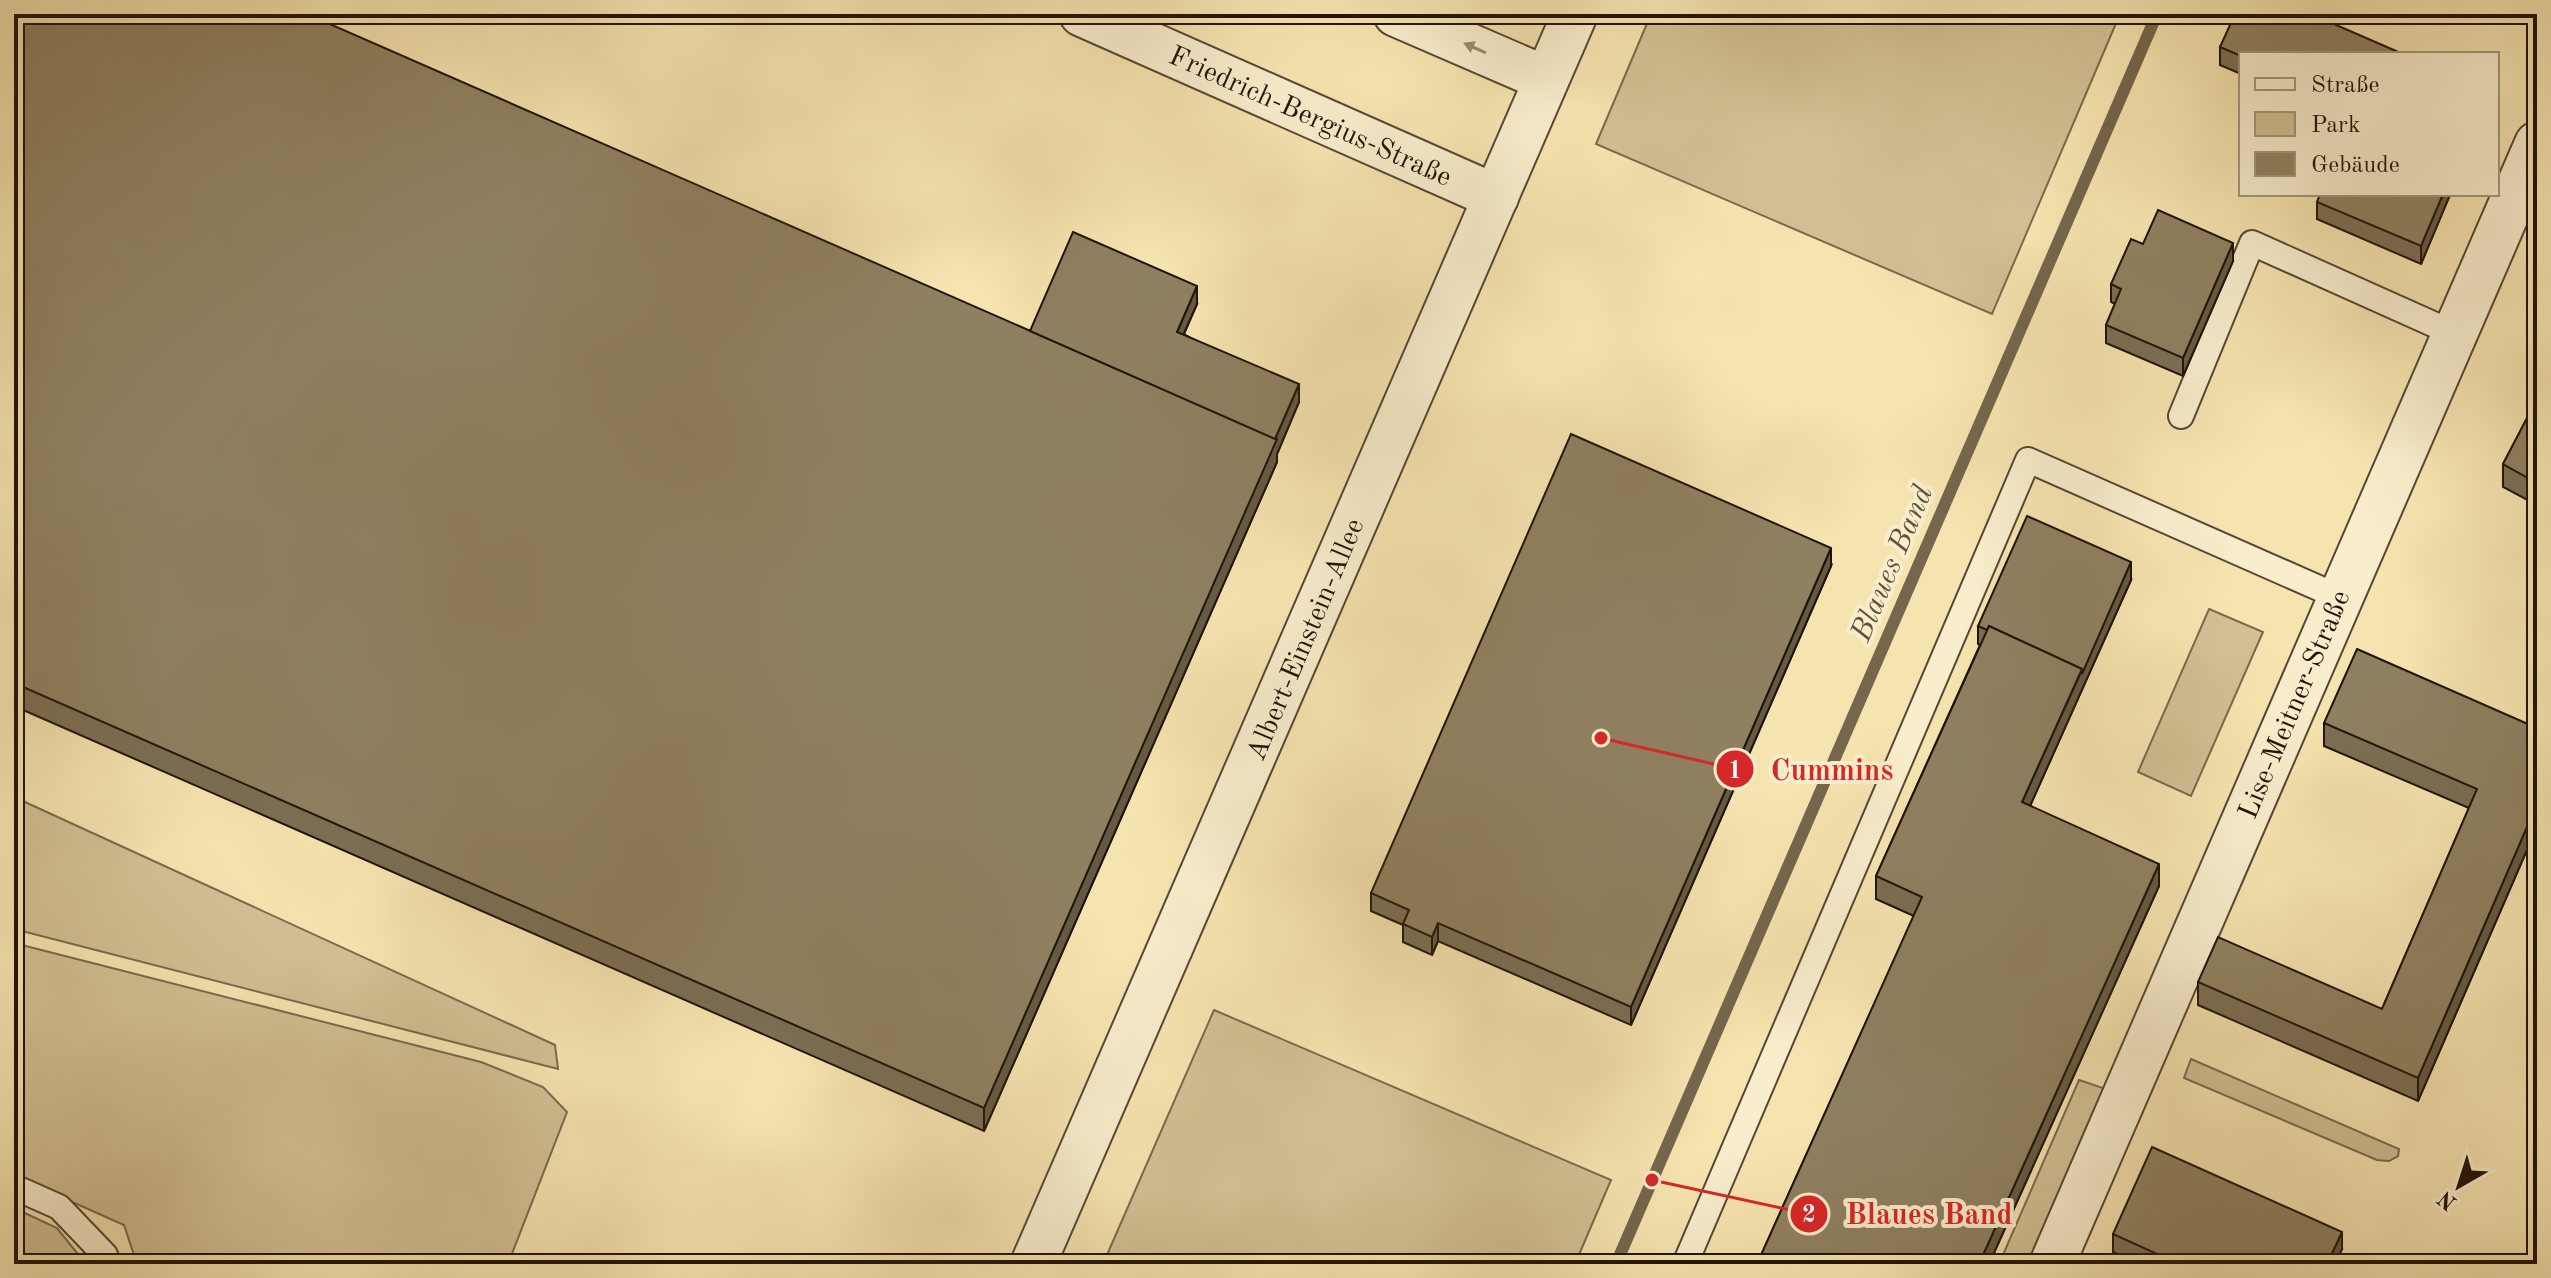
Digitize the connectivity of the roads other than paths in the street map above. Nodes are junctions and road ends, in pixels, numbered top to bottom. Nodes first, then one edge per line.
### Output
1 (1082, 14) edge
2 (1396, 14) edge
3 (1575, 14) edge
4 (1546, 79) junction
5 (2537, 144) edge
6 (1496, 197) junction
7 (2453, 333) junction
8 (2181, 416) dead end
9 (2339, 597) junction
10 (14, 1187) edge
11 (108, 1264) edge
12 (1033, 1264) edge
13 (1685, 1264) edge
14 (2052, 1264) edge

1 - 6 street, Friedrich-Bergius-Straße
4 -> 2 street
3 - 4 street, Albert-Einstein-Allee
4 - 6 street, Albert-Einstein-Allee
5 - 7 street, Lise-Meitner-Straße
6 - 12 street, Albert-Einstein-Allee
7 - 8 lane
7 - 9 street, Lise-Meitner-Straße
9 - 13 lane
9 - 14 street, Lise-Meitner-Straße
10 - 11 lane

